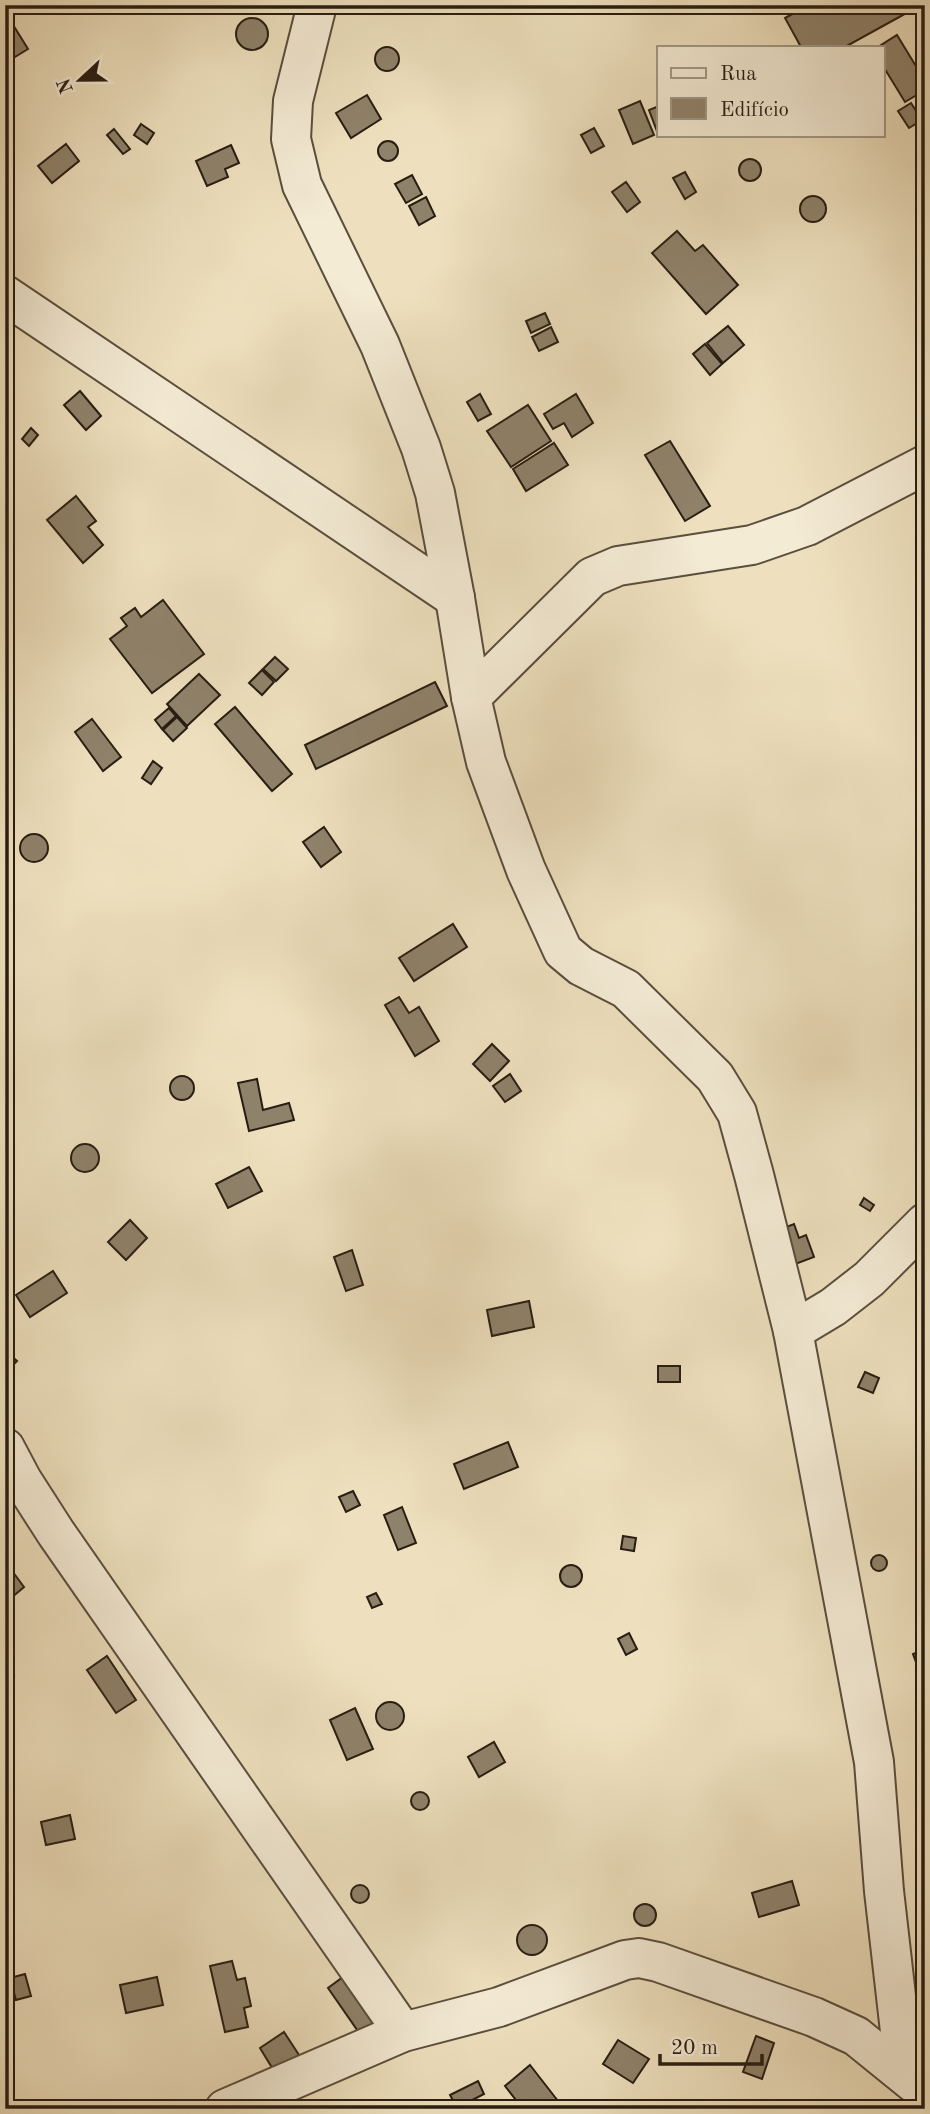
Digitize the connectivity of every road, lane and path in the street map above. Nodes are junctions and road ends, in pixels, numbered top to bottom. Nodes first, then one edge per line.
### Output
1 (317, 5) edge
2 (5, 295) edge
3 (925, 465) edge
4 (455, 598) junction
5 (471, 697) junction
6 (925, 1223) edge
7 (793, 1331) junction
8 (11, 1474) edge
9 (403, 2032) junction
10 (915, 2083) edge
11 (225, 2109) edge

1 - 4 street
2 - 4 street
3 - 5 street
4 - 5 street
5 - 7 street
6 - 7 street
7 - 10 street
8 - 9 street
9 - 10 street
9 - 11 street

